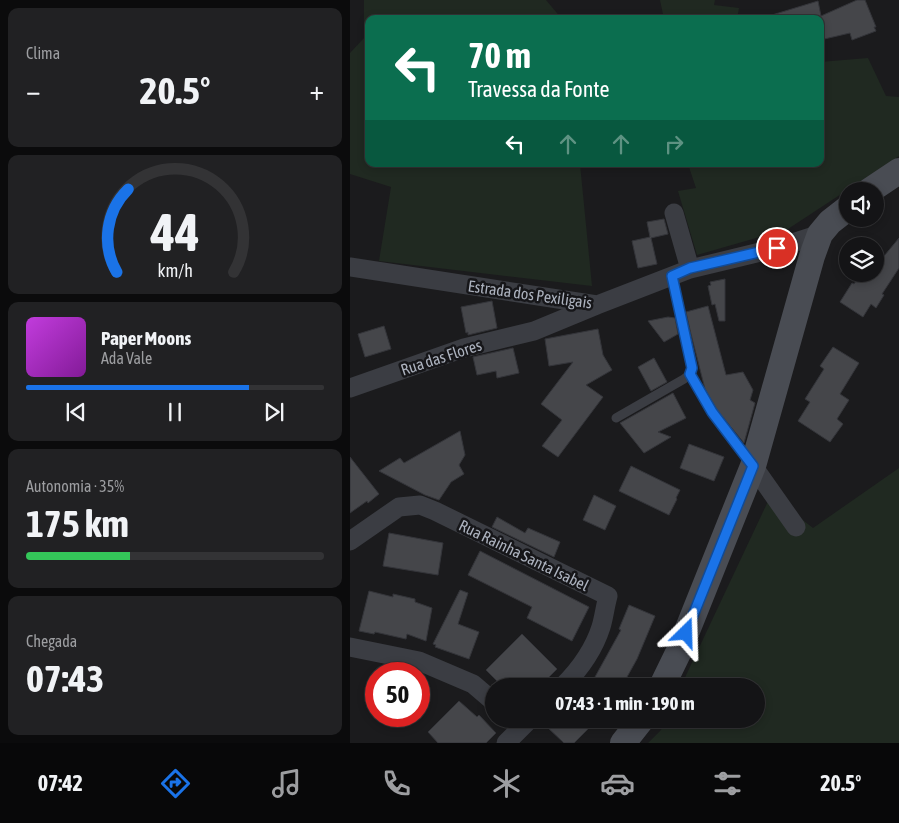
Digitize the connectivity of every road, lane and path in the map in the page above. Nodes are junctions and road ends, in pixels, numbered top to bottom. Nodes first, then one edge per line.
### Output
1 (899, 171) edge
2 (882, 182) edge
3 (674, 213) dead end
4 (839, 215) edge
5 (820, 234) junction
6 (350, 267) edge
7 (690, 268) junction
8 (672, 276) junction
9 (597, 305) junction
10 (690, 374) junction
11 (350, 388) edge
12 (616, 418) dead end
13 (753, 466) junction
14 (796, 527) dead end
15 (350, 541) edge
16 (350, 648) edge
17 (571, 678) edge
18 (666, 678) edge
19 (485, 694) edge
20 (517, 728) edge
21 (635, 728) edge
22 (506, 743) edge
23 (623, 743) edge

1 - 2 main road
3 - 7 street
4 - 5 main road
5 - 7 street, Estrada dos Pexiligais
5 - 13 main road
6 - 9 street, Estrada dos Pexiligais
7 - 8 street, Estrada dos Pexiligais
8 - 9 street, Estrada dos Pexiligais
8 - 10 lane
9 - 11 street, Rua das Flores
10 - 12 lane
10 - 13 lane
13 - 14 street
13 - 18 main road
15 - 17 street, Rua Rainha Santa Isabel
16 - 19 street
20 - 22 street
21 - 23 main road

